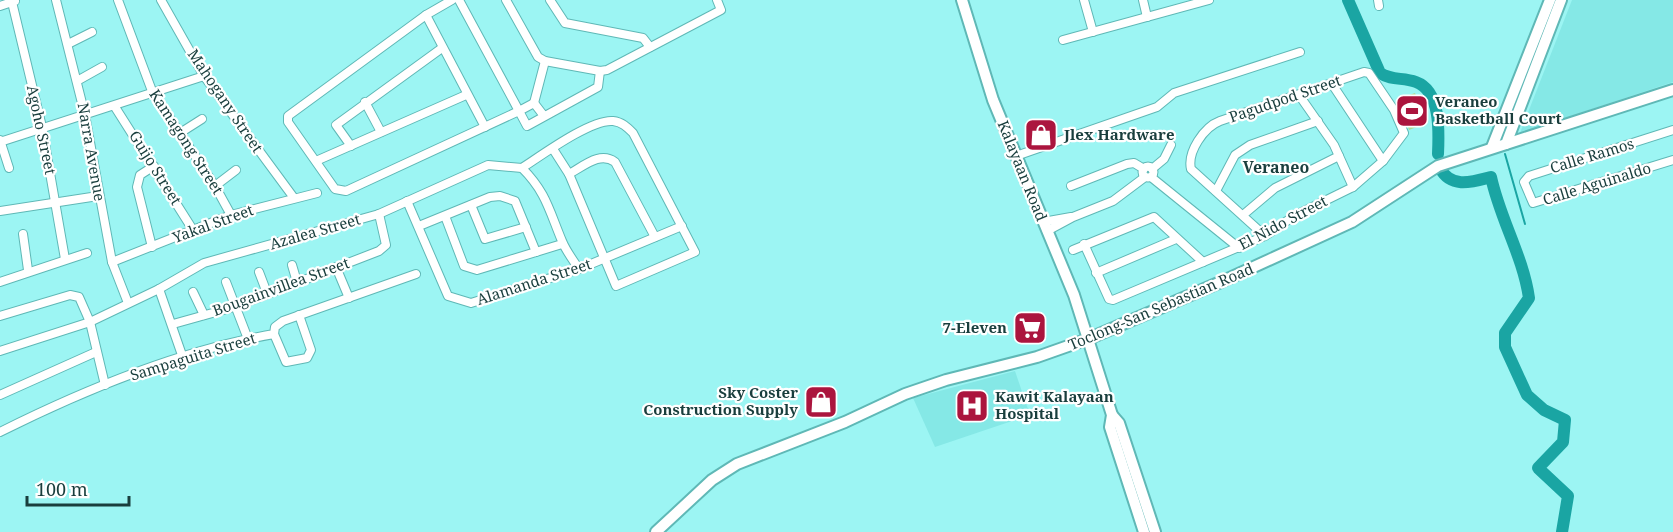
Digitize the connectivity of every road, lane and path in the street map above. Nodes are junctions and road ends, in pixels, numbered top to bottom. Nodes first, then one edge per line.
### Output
1 (56, 0) edge
2 (118, 0) edge
3 (161, 0) edge
4 (452, 0) edge
5 (459, 0) edge
6 (506, 0) edge
7 (550, 0) edge
8 (717, 0) edge
9 (962, 0) edge
10 (1084, 0) edge
11 (1143, 0) edge
12 (1550, 0) edge
13 (1561, 0) edge
14 (14, 1) edge
15 (1204, 1) edge
16 (0, 6) edge
17 (426, 15) junction
18 (1147, 17) junction
19 (92, 32) dead end
20 (1093, 32) junction
21 (1063, 40) dead end
22 (68, 44) junction
23 (650, 47) junction
24 (442, 48) junction
25 (1300, 52) dead end
26 (545, 61) junction
27 (102, 67) dead end
28 (600, 71) junction
29 (204, 76) junction
30 (77, 81) junction
31 (1332, 84) junction
32 (1673, 90) edge
33 (152, 92) junction
34 (466, 95) junction
35 (1299, 95) junction
36 (365, 102) junction
37 (534, 103) junction
38 (115, 107) junction
39 (519, 111) junction
40 (85, 116) junction
41 (544, 116) junction
42 (202, 119) dead end
43 (1318, 121) junction
44 (42, 127) junction
45 (485, 127) junction
46 (1673, 130) edge
47 (381, 132) junction
48 (180, 133) junction
49 (1404, 133) joint
50 (0, 141) edge
51 (1506, 144) junction
52 (351, 146) junction
53 (1171, 146) dead end
54 (1492, 147) junction
55 (553, 149) junction
56 (1016, 156) junction
57 (1339, 156) junction
58 (1673, 160) edge
59 (316, 161) junction
60 (1383, 161) junction
61 (154, 166) junction
62 (9, 168) dead end
63 (522, 168) junction
64 (236, 170) dead end
65 (1148, 173) junction
66 (569, 174) junction
67 (215, 186) junction
68 (1071, 186) dead end
69 (1353, 187) junction
70 (1216, 191) junction
71 (1527, 191) joint
72 (317, 193) dead end
73 (98, 196) junction
74 (294, 198) junction
75 (407, 201) junction
76 (55, 203) junction
77 (471, 205) junction
78 (0, 211) edge
79 (379, 214) junction
80 (231, 215) junction
81 (1243, 215) junction
82 (445, 216) junction
83 (419, 226) junction
84 (682, 226) junction
85 (1045, 226) junction
86 (526, 227) junction
87 (194, 230) junction
88 (23, 234) dead end
89 (1265, 236) junction
90 (655, 237) junction
91 (1176, 238) junction
92 (562, 244) junction
93 (1084, 244) junction
94 (152, 247) junction
95 (1239, 248) junction
96 (1073, 250) dead end
97 (536, 252) junction
98 (87, 253) dead end
99 (65, 259) junction
100 (605, 260) junction
101 (112, 262) junction
102 (1203, 262) junction
103 (292, 265) dead end
104 (336, 267) junction
105 (579, 269) junction
106 (28, 270) junction
107 (259, 272) dead end
108 (1096, 273) junction
109 (416, 274) dead end
110 (0, 282) edge
111 (226, 282) dead end
112 (297, 282) junction
113 (159, 289) junction
114 (193, 292) dead end
115 (267, 293) junction
116 (349, 297) junction
117 (128, 303) junction
118 (234, 307) junction
119 (204, 315) junction
120 (299, 315) junction
121 (0, 316) edge
122 (90, 322) junction
123 (173, 324) junction
124 (274, 334) junction
125 (248, 339) junction
126 (1088, 339) junction
127 (0, 351) edge
128 (96, 352) junction
129 (183, 358) junction
130 (105, 385) junction
131 (0, 395) edge
132 (1112, 415) junction
133 (0, 432) edge
134 (656, 532) edge
135 (1144, 532) edge
136 (1155, 532) edge

1 - 22 street, Narra Avenue
2 - 33 street, Kamagong Street
3 - 29 street, Mahogany Street
4 - 17 street
5 - 39 street
6 - 26 street
7 - 23 street
8 - 23 street
9 - 56 main road, Kalayaan Road
10 - 20 street
11 - 18 street
12 - 54 main road
13 - 51 main road
14 - 16 street
14 - 44 street, Agoho Street
15 - 18 street
17 - 24 street
17 - 59 street
18 - 20 street
19 - 22 street
20 - 21 street
22 - 30 street, Narra Avenue
23 - 28 street
24 - 34 street
24 - 36 street
25 - 56 street
26 - 28 street
26 - 37 street
27 - 30 street
28 - 41 street
29 - 33 street
29 - 74 street, Mahogany Street
30 - 40 street, Narra Avenue
31 - 35 street, Pagudpod Street
31 - 49 street, Pagudpod Street
31 - 60 street
32 - 51 main road, Toclong-San Sebastian Road
33 - 38 street
33 - 48 street, Kamagong Street
34 - 45 street
34 - 47 street
35 - 43 street
35 - 70 street, Pagudpod Street
36 - 47 street
36 - 52 street
37 - 39 street
37 - 41 street
38 - 40 street
38 - 61 street, Guijo Street
39 - 41 street
39 - 45 street
40 - 44 street
40 - 73 street, Narra Avenue
42 - 48 street
43 - 57 street
43 - 70 street
44 - 50 street
44 - 76 street, Agoho Street
45 - 59 street
46 - 71 street, Calle Ramos
47 - 52 street
48 - 67 street, Kamagong Street
49 - 60 street, El Nido Street
50 - 62 street
51 - 54 main road, Toclong-San Sebastian Road
52 - 59 street
53 - 65 street
54 - 126 main road, Toclong-San Sebastian Road
55 - 63 street
55 - 66 street
55 - 84 street
56 - 85 main road, Kalayaan Road
57 - 69 street
57 - 81 street
58 - 71 street, Calle Aguinaldo
60 - 69 street, El Nido Street
61 - 87 street, Guijo Street
61 - 94 street
63 - 75 street, Azalea Street
63 - 92 street
64 - 67 street
65 - 68 street
65 - 85 street
65 - 95 street
66 - 90 street
66 - 100 street
67 - 80 street, Kamagong Street
69 - 89 street, El Nido Street
70 - 81 street
72 - 74 street, Yakal Street
73 - 76 street
73 - 101 street, Narra Avenue
74 - 80 street, Yakal Street
75 - 79 street, Azalea Street
75 - 83 street, Alamanda Street
76 - 78 street
76 - 99 street, Agoho Street
77 - 82 street
77 - 86 street
77 - 86 street
79 - 104 street, Bougainvillea Street
79 - 113 street, Azalea Street
80 - 87 street, Yakal Street
81 - 89 street
82 - 83 street
82 - 97 street
83 - 105 street, Alamanda Street
84 - 90 street, Alamanda Street
84 - 100 street
85 - 126 main road, Kalayaan Road
86 - 97 street
87 - 94 street, Yakal Street
88 - 106 street
89 - 95 street, El Nido Street
90 - 100 street, Alamanda Street
91 - 93 street
91 - 102 street
91 - 108 street
92 - 97 street
92 - 105 street
93 - 96 street
93 - 108 street
94 - 101 street, Yakal Street
95 - 102 street, El Nido Street
98 - 99 street
99 - 106 street
100 - 105 street, Alamanda Street
101 - 117 street, Narra Avenue
102 - 108 street, El Nido Street
103 - 112 street
104 - 112 street, Bougainvillea Street
104 - 116 street
106 - 110 street
107 - 115 street
109 - 116 street, Sampaguita Street
111 - 118 street
112 - 115 street, Bougainvillea Street
113 - 117 street, Azalea Street
113 - 123 street
114 - 119 street
115 - 118 street, Bougainvillea Street
116 - 120 street, Sampaguita Street
117 - 122 street, Azalea Street
118 - 119 street, Bougainvillea Street
118 - 125 street
119 - 123 street, Bougainvillea Street
120 - 124 street, Sampaguita Street
120 - 124 street
121 - 122 street
122 - 127 street, Azalea Street
122 - 128 street
123 - 129 street
124 - 125 street, Sampaguita Street
125 - 129 street, Sampaguita Street
126 - 132 main road, Kalayaan Road
126 - 134 main road, Toclong-San Sebastian Road
128 - 130 street
128 - 131 street
129 - 130 street, Sampaguita Street
130 - 133 street, Sampaguita Street
132 - 135 main road
132 - 136 main road

